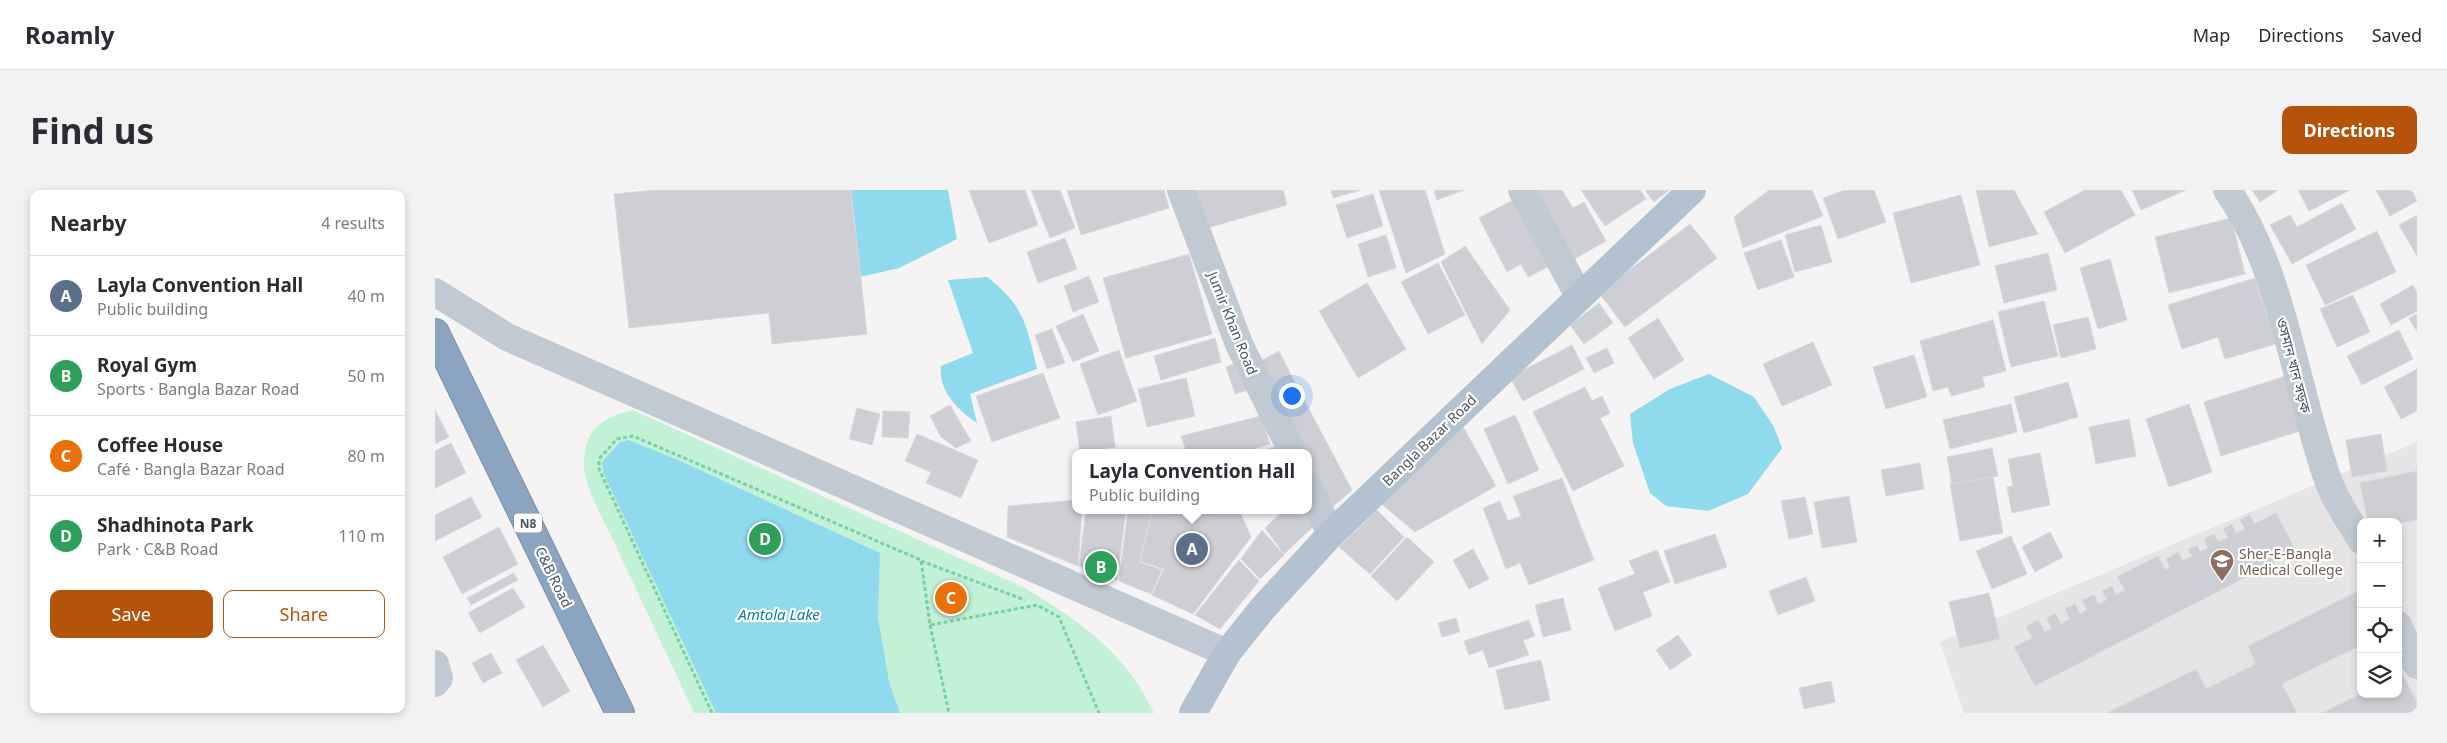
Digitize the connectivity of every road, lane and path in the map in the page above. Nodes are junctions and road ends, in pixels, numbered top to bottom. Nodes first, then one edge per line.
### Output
1 (1181, 190) edge
2 (1522, 190) edge
3 (1692, 190) edge
4 (2227, 190) edge
5 (435, 292) edge
6 (1579, 296) junction
7 (435, 334) edge
8 (1291, 449) edge
9 (1312, 494) edge
10 (2357, 533) edge
11 (1331, 534) junction
12 (921, 560) junction
13 (1037, 605) junction
14 (930, 625) junction
15 (2402, 635) edge
16 (1227, 653) junction
17 (435, 664) edge
18 (2417, 665) edge
19 (435, 683) edge
20 (620, 713) edge
21 (712, 713) edge
22 (949, 713) edge
23 (1099, 713) edge
24 (1193, 713) edge

1 - 8 street, Jumir Khan Road
2 - 6 street
3 - 6 main road, Bangla Bazar Road
4 - 10 street, ওসমান খান সড়ক
5 - 16 street
6 - 11 main road, Bangla Bazar Road
7 - 20 highway, C&B Road / N8
9 - 11 street
11 - 16 main road, Bangla Bazar Road
12 - 13 path
12 - 14 path
12 - 21 path
13 - 14 path
13 - 23 path
14 - 22 path
15 - 18 street
16 - 24 main road, Bangla Bazar Road
17 - 19 street

